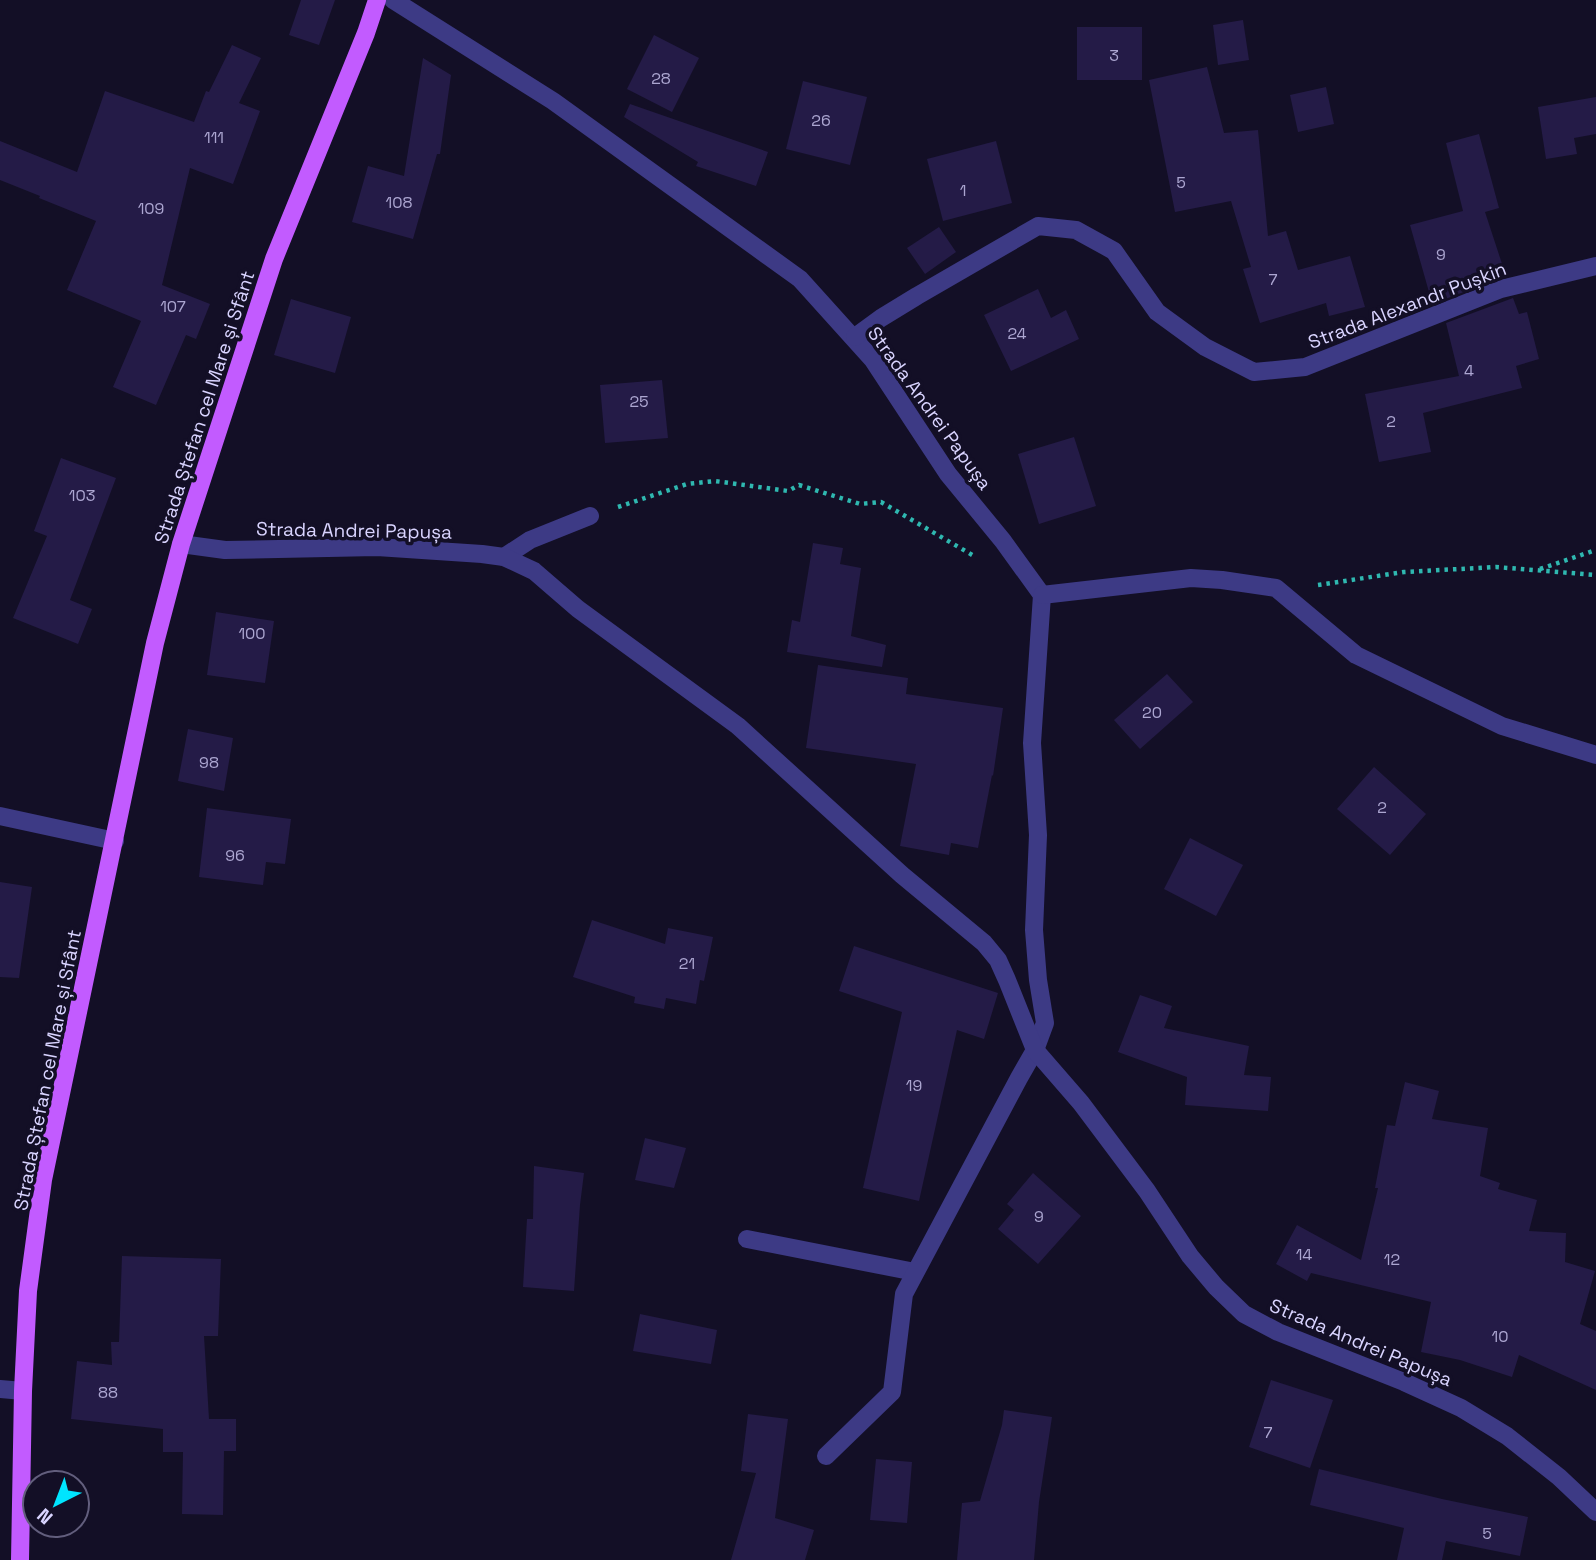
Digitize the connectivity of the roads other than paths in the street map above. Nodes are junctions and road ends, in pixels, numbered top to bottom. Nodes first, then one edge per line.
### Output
1 (377, 0) edge
2 (393, 0) edge
3 (1596, 266) edge
4 (855, 337) junction
5 (590, 516) road end
6 (181, 544) junction
7 (503, 557) junction
8 (1042, 595) junction
9 (1596, 755) edge
10 (0, 816) edge
11 (115, 841) junction
12 (1035, 1050) junction
13 (747, 1239) dead end
14 (915, 1272) junction
15 (0, 1389) edge
16 (23, 1391) junction
17 (826, 1456) dead end
18 (1596, 1512) edge
19 (20, 1560) edge

1 - 6 main road, Strada Ștefan cel Mare și Sfânt
2 - 4 street, Strada Andrei Papușa
3 - 4 street, Strada Alexandr Pușkin
4 - 8 street, Strada Andrei Papușa
5 - 7 street
6 - 7 street, Strada Andrei Papușa
6 - 11 main road, Strada Ștefan cel Mare și Sfânt
7 - 12 street, Strada Andrei Papușa
8 - 9 street
8 - 12 street
10 - 11 street
11 - 16 main road, Strada Ștefan cel Mare și Sfânt
12 - 14 street
12 - 18 street, Strada Andrei Papușa
13 - 14 street
14 - 17 street
15 - 16 street
16 - 19 main road, Strada Ștefan cel Mare și Sfânt

